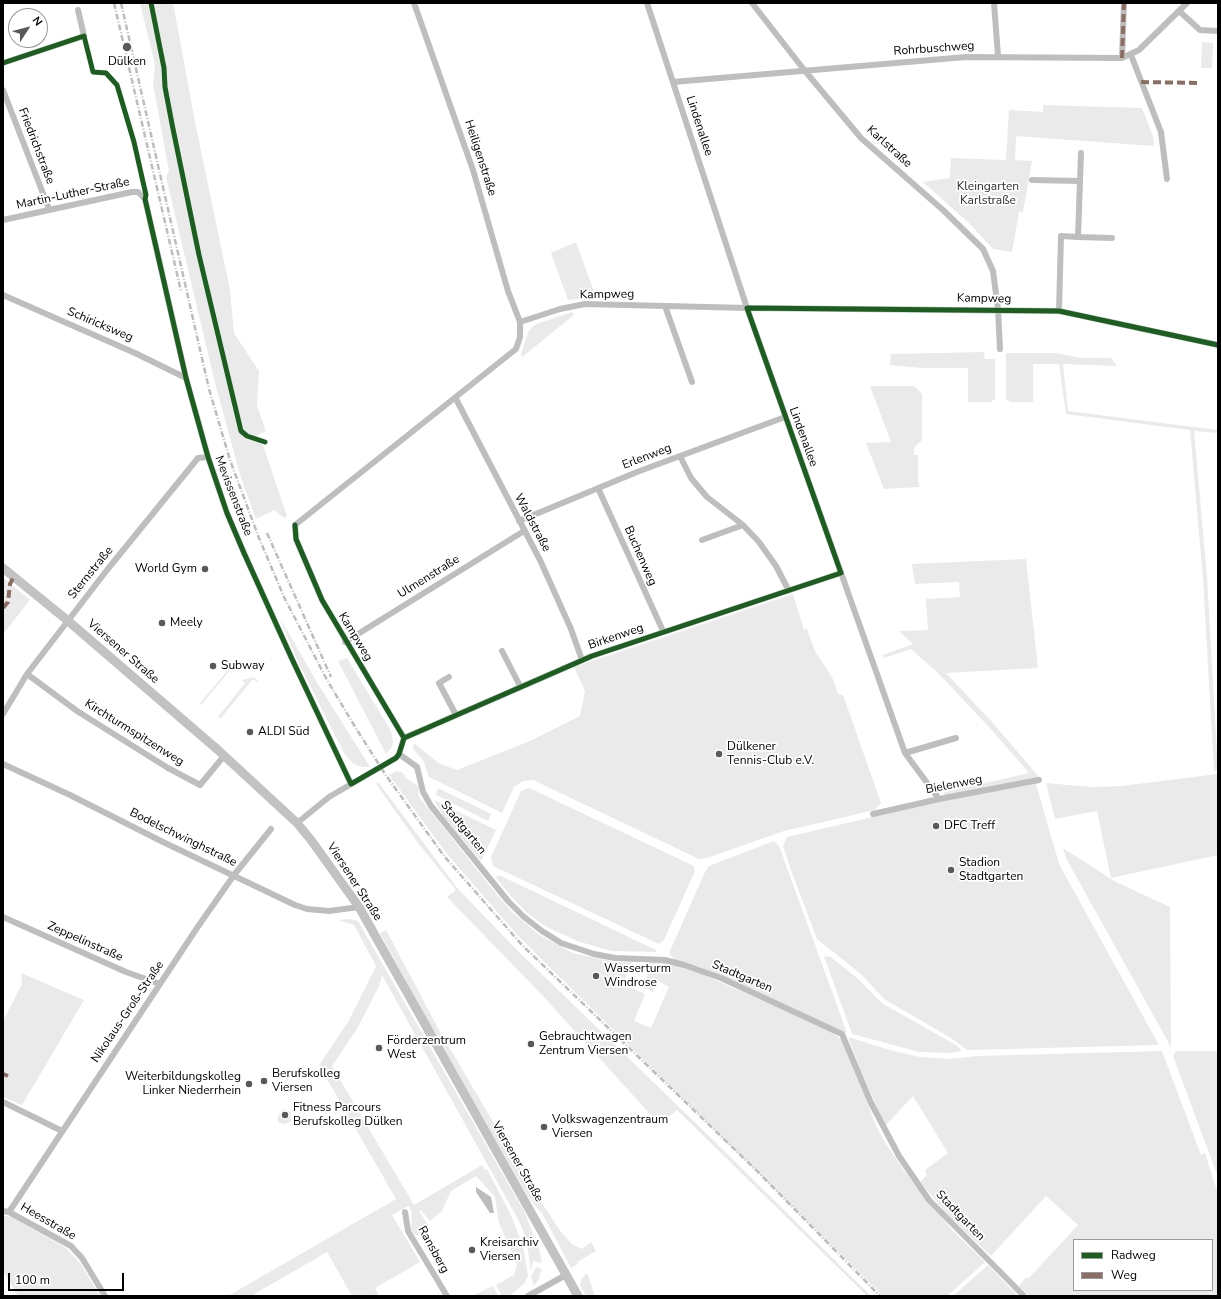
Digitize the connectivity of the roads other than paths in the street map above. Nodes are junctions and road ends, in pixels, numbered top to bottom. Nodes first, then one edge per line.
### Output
1 (414, 3) edge
2 (647, 3) edge
3 (752, 3) edge
4 (994, 3) edge
5 (1124, 3) edge
6 (1187, 3) edge
7 (78, 10) dead end
8 (1179, 11) junction
9 (1218, 31) edge
10 (1130, 55) junction
11 (998, 56) junction
12 (1122, 58) junction
13 (3, 63) edge
14 (805, 71) junction
15 (673, 82) junction
16 (3, 90) edge
17 (1080, 153) dead end
18 (1167, 179) dead end
19 (1032, 180) dead end
20 (1080, 181) junction
21 (145, 199) joint
22 (48, 209) junction
23 (3, 220) edge
24 (1078, 237) junction
25 (1112, 238) dead end
26 (3, 295) edge
27 (665, 306) junction
28 (747, 308) junction
29 (998, 309) junction
30 (1059, 311) junction
31 (520, 322) junction
32 (1218, 345) edge
33 (1000, 349) dead end
34 (186, 378) junction
35 (692, 382) dead end
36 (456, 399) junction
37 (785, 416) junction
38 (680, 456) junction
39 (208, 457) junction
40 (598, 488) junction
41 (519, 521) junction
42 (743, 525) junction
43 (524, 531) junction
44 (702, 540) dead end
45 (3, 568) edge
46 (842, 572) junction
47 (788, 589) junction
48 (67, 620) junction
49 (663, 631) junction
50 (345, 642) junction
51 (502, 651) dead end
52 (582, 660) junction
53 (27, 674) junction
54 (449, 677) dead end
55 (520, 686) junction
56 (3, 714) edge
57 (456, 715) junction
58 (404, 738) junction
59 (956, 738) dead end
60 (399, 754) junction
61 (905, 754) junction
62 (224, 756) junction
63 (3, 764) edge
64 (1039, 780) dead end
65 (351, 784) junction
66 (939, 799) junction
67 (873, 814) dead end
68 (297, 823) junction
69 (271, 829) dead end
70 (234, 875) junction
71 (359, 907) junction
72 (3, 916) edge
73 (160, 984) junction
74 (3, 1102) edge
75 (62, 1131) junction
76 (6, 1211) edge
77 (405, 1212) dead end
78 (566, 1275) junction
79 (105, 1296) edge
80 (447, 1296) edge
81 (528, 1296) edge
82 (578, 1296) edge
83 (1024, 1296) edge

1 - 31 street, Heiligenstraße
2 - 15 street, Lindenallee
3 - 14 street, Karlstraße
4 - 11 street
5 - 12 street
6 - 8 street, Rohrbuschweg
7 - 13 street
8 - 9 street
8 - 10 street, Rohrbuschweg
10 - 12 street, Rohrbuschweg
10 - 18 street
11 - 12 street, Rohrbuschweg
11 - 14 street, Rohrbuschweg
14 - 15 street, Rohrbuschweg
14 - 29 street, Karlstraße
15 - 28 street, Lindenallee
16 - 22 street, Friedrichstraße
17 - 20 street
19 - 20 street
20 - 24 street
21 - 22 street, Martin-Luther-Straße
21 - 34 street, Mevissenstraße
22 - 23 street, Martin-Luther-Straße
24 - 25 street
24 - 30 street
26 - 34 street, Schiricksweg
27 - 28 street, Kampweg
27 - 31 street, Kampweg
27 - 35 street
28 - 29 street, Kampweg
28 - 37 street, Lindenallee
29 - 30 street, Kampweg
29 - 33 street, Karlstraße
30 - 32 street, Kampweg
31 - 36 street, Kampweg
34 - 39 street, Mevissenstraße
36 - 41 street, Waldstraße
36 - 50 street, Kampweg
37 - 38 street, Erlenweg
37 - 46 street, Lindenallee
38 - 40 street, Erlenweg
38 - 42 street
39 - 48 street, Sternstraße
39 - 65 street, Mevissenstraße
40 - 41 street, Erlenweg
40 - 49 street, Buchenweg
41 - 43 street, Waldstraße
42 - 44 street
42 - 47 street
43 - 50 street, Ulmenstraße
43 - 52 street, Waldstraße
45 - 48 main road, Viersener Straße
46 - 47 street, Birkenweg
46 - 61 street, Lindenallee
47 - 49 street, Birkenweg
48 - 53 street, Sternstraße
48 - 62 main road, Viersener Straße
49 - 52 street, Birkenweg
50 - 58 street, Kampweg
51 - 55 street
52 - 55 street, Birkenweg
53 - 56 street, Sternstraße
53 - 62 street, Kirchturmspitzenweg
54 - 57 street
55 - 57 street, Birkenweg
57 - 58 street, Birkenweg
58 - 60 street
59 - 61 street
60 - 65 street
60 - 83 street, Stadtgarten
61 - 66 street, Lindenallee
62 - 68 main road, Viersener Straße
63 - 70 street, Bodelschwinghstraße
64 - 66 street, Bielenweg
65 - 68 street
66 - 67 street, Bielenweg
68 - 71 main road, Viersener Straße
69 - 70 street, Nikolaus-Groß-Straße
70 - 71 street, Bodelschwinghstraße
70 - 73 street, Nikolaus-Groß-Straße
71 - 78 main road, Viersener Straße
72 - 73 street, Zeppelinstraße
73 - 75 street, Nikolaus-Groß-Straße
74 - 75 street
75 - 76 street, Nikolaus-Groß-Straße
76 - 79 street, Heesstraße
77 - 80 street, Ransberg
78 - 81 street
78 - 82 main road, Viersener Straße

